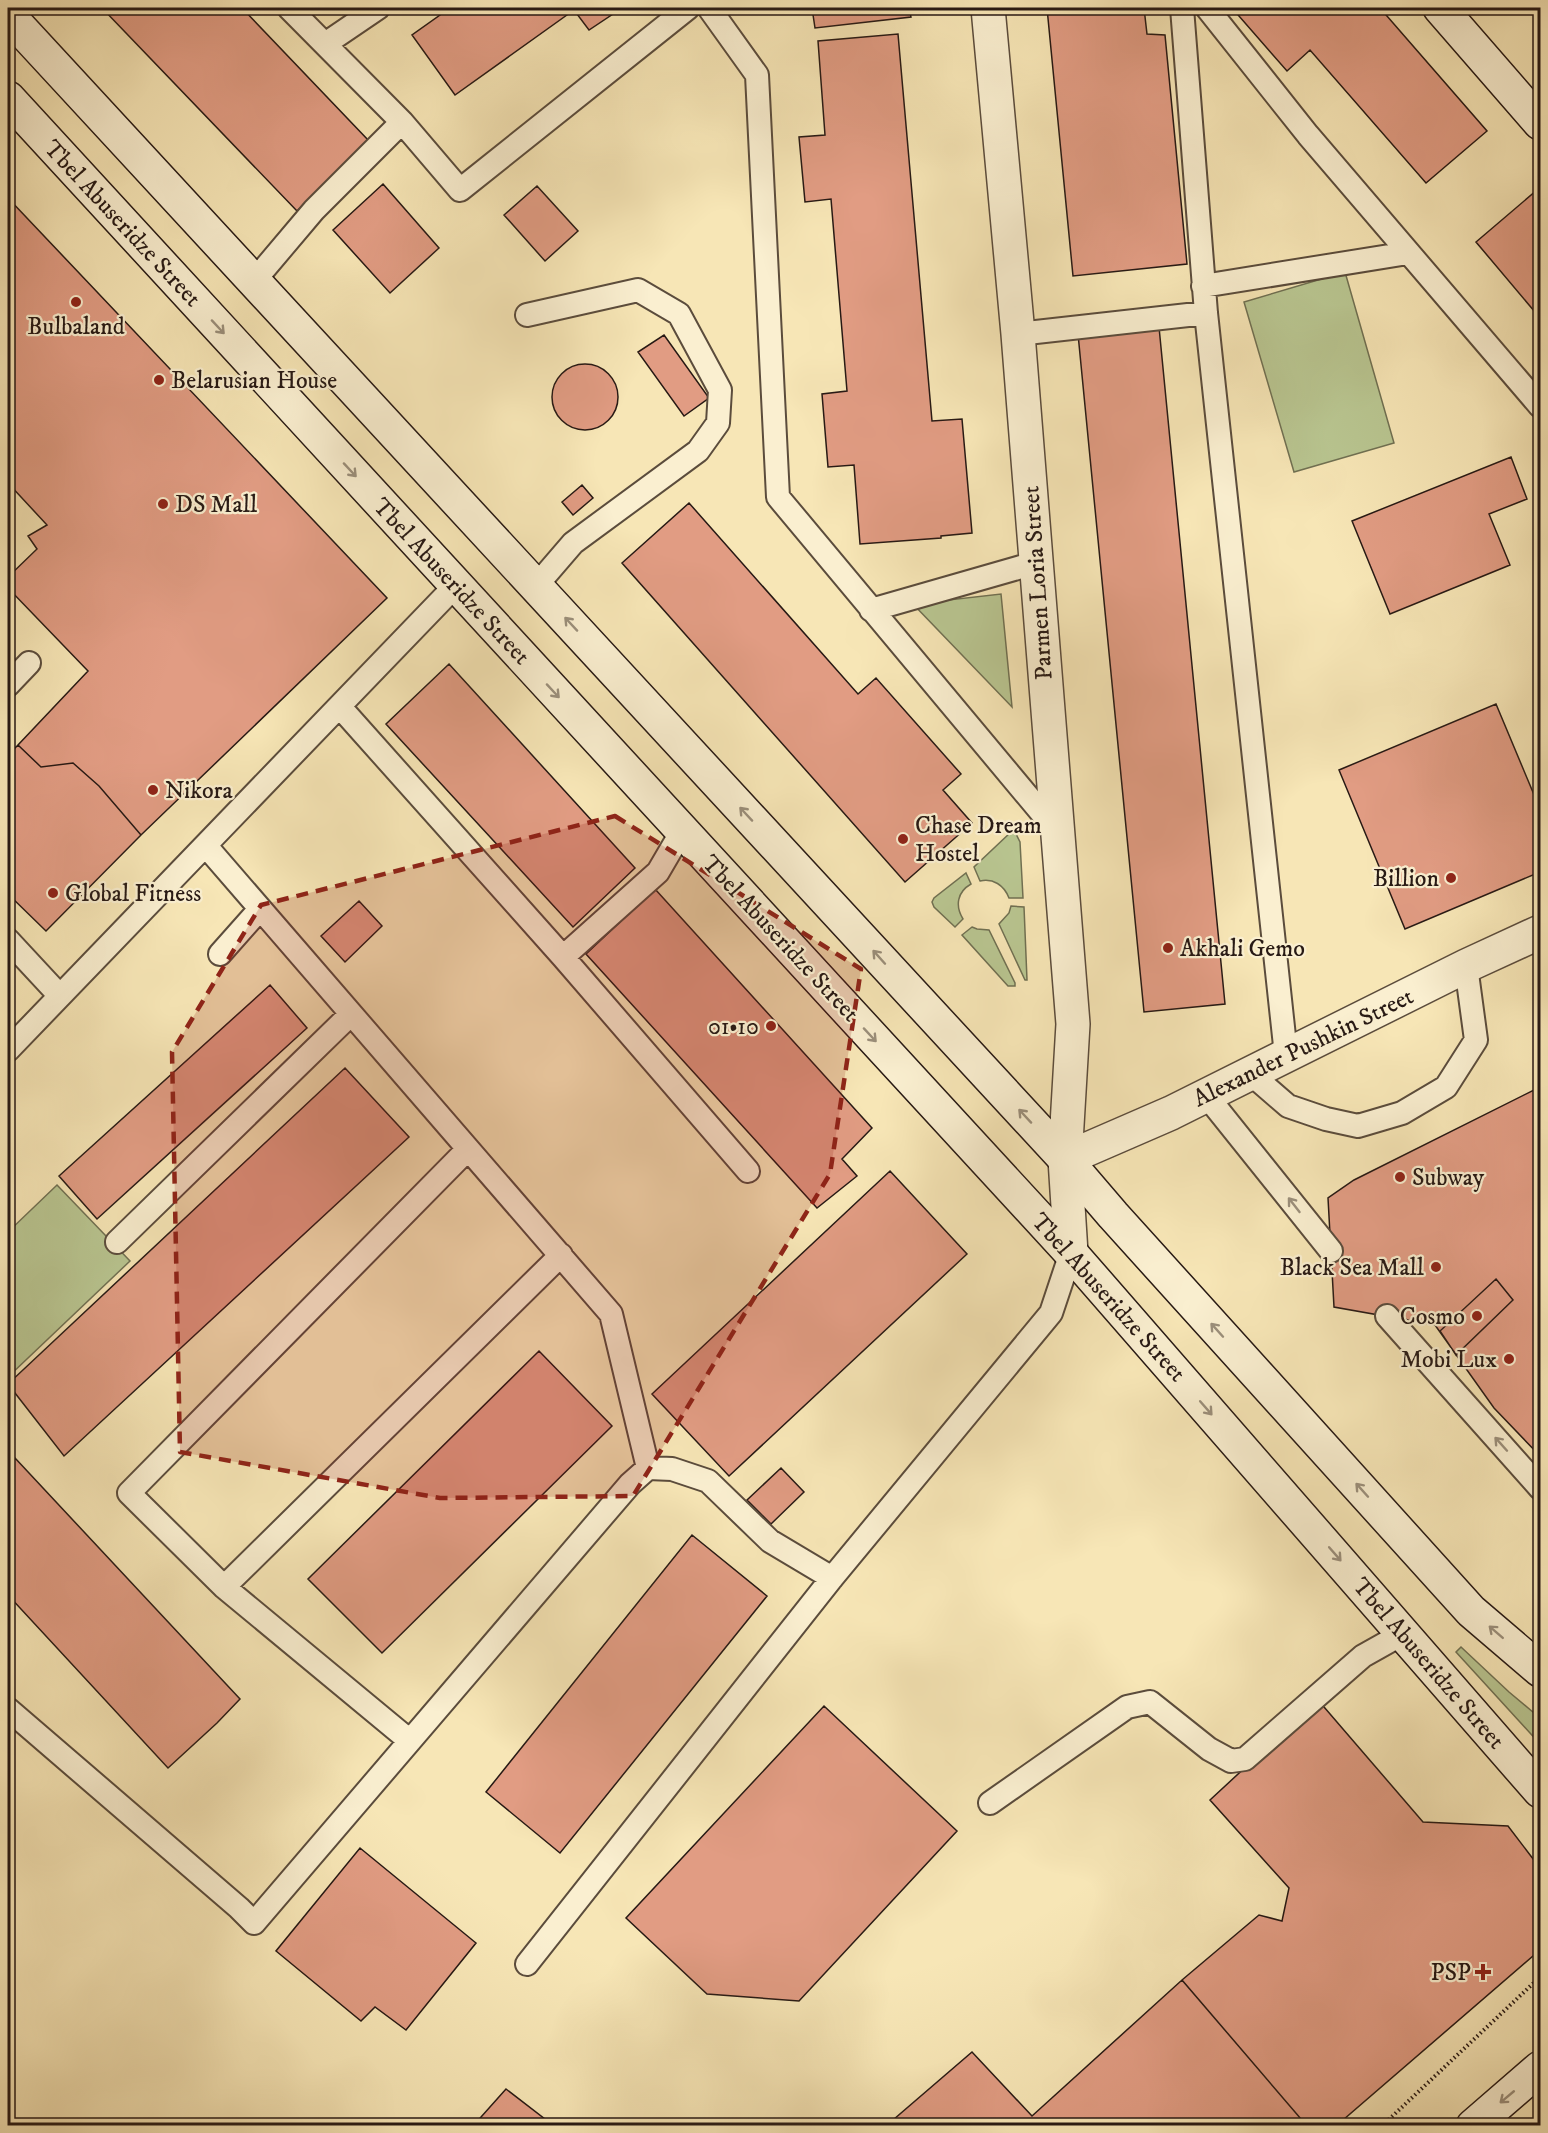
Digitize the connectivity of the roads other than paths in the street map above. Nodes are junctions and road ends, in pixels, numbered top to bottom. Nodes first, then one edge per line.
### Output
1 (289, 8) edge
2 (378, 8) edge
3 (688, 8) edge
4 (709, 8) edge
5 (988, 8) edge
6 (1182, 8) edge
7 (1207, 8) edge
8 (1440, 8) edge
9 (8, 15) edge
10 (325, 44) junction
11 (8, 98) edge
12 (402, 122) junction
13 (1540, 123) edge
14 (1408, 253) junction
15 (254, 281) junction
16 (1203, 286) junction
17 (1206, 313) junction
18 (527, 315) dead end
19 (1018, 334) junction
20 (1540, 406) edge
21 (1035, 563) junction
22 (456, 585) junction
23 (536, 586) junction
24 (871, 610) junction
25 (29, 663) dead end
26 (8, 685) edge
27 (340, 707) junction
28 (1056, 830) junction
29 (682, 831) junction
30 (206, 846) junction
31 (260, 909) junction
32 (1540, 932) edge
33 (8, 940) edge
34 (220, 954) dead end
35 (563, 957) junction
36 (1466, 966) junction
37 (60, 996) junction
38 (351, 1014) junction
39 (8, 1050) edge
40 (1286, 1056) junction
41 (1251, 1074) junction
42 (1206, 1095) junction
43 (468, 1149) junction
44 (1065, 1159) junction
45 (748, 1171) dead end
46 (117, 1242) dead end
47 (1330, 1251) dead end
48 (1071, 1253) junction
49 (561, 1255) junction
50 (1387, 1316) dead end
51 (648, 1468) junction
52 (1540, 1488) edge
53 (832, 1578) junction
54 (224, 1587) junction
55 (1404, 1633) junction
56 (1540, 1670) edge
57 (8, 1709) edge
58 (410, 1741) junction
59 (1540, 1791) edge
60 (990, 1803) dead end
61 (527, 1964) dead end
62 (1540, 2068) edge
63 (1473, 2126) edge

1 - 10 lane
2 - 10 lane
3 - 12 lane
4 - 24 lane
5 - 19 main road, Parmen Loria Street
6 - 16 lane
7 - 14 lane
8 - 13 main road
9 - 15 main road
10 - 12 lane
11 -> 22 main road, Tbel Abuseridze Street
12 - 15 lane
14 - 16 lane
14 - 20 lane
15 - 23 main road
16 - 17 lane
17 - 19 lane
17 - 40 lane
18 - 23 lane
19 - 21 main road, Parmen Loria Street
21 - 24 lane
21 - 28 main road, Parmen Loria Street
22 - 27 lane
22 -> 29 main road, Tbel Abuseridze Street
44 -> 23 main road
24 - 28 lane
25 - 26 lane
27 - 30 lane
27 - 35 lane
28 - 44 main road, Parmen Loria Street
29 - 35 lane
29 -> 48 main road, Tbel Abuseridze Street
30 - 31 lane
30 - 37 lane
31 - 34 lane
31 - 38 lane
32 - 36 main road, Alexander Pushkin Street
33 - 37 lane
35 - 45 lane
36 - 40 main road, Alexander Pushkin Street
36 - 41 lane
37 - 39 lane
38 - 43 lane
38 - 46 lane
40 - 41 main road, Alexander Pushkin Street
41 - 42 main road, Alexander Pushkin Street
42 - 44 main road, Alexander Pushkin Street
47 -> 42 lane
43 - 49 lane
43 - 54 lane
44 - 48 main road, Parmen Loria Street
56 -> 44 main road
48 - 53 lane
48 -> 55 main road, Tbel Abuseridze Street
49 - 51 lane
49 - 54 lane
52 -> 50 lane
51 - 53 lane
51 - 58 lane
53 - 61 lane
54 - 58 lane
55 - 59 main road, Tbel Abuseridze Street
55 - 60 lane
57 - 58 lane
62 -> 63 main road

